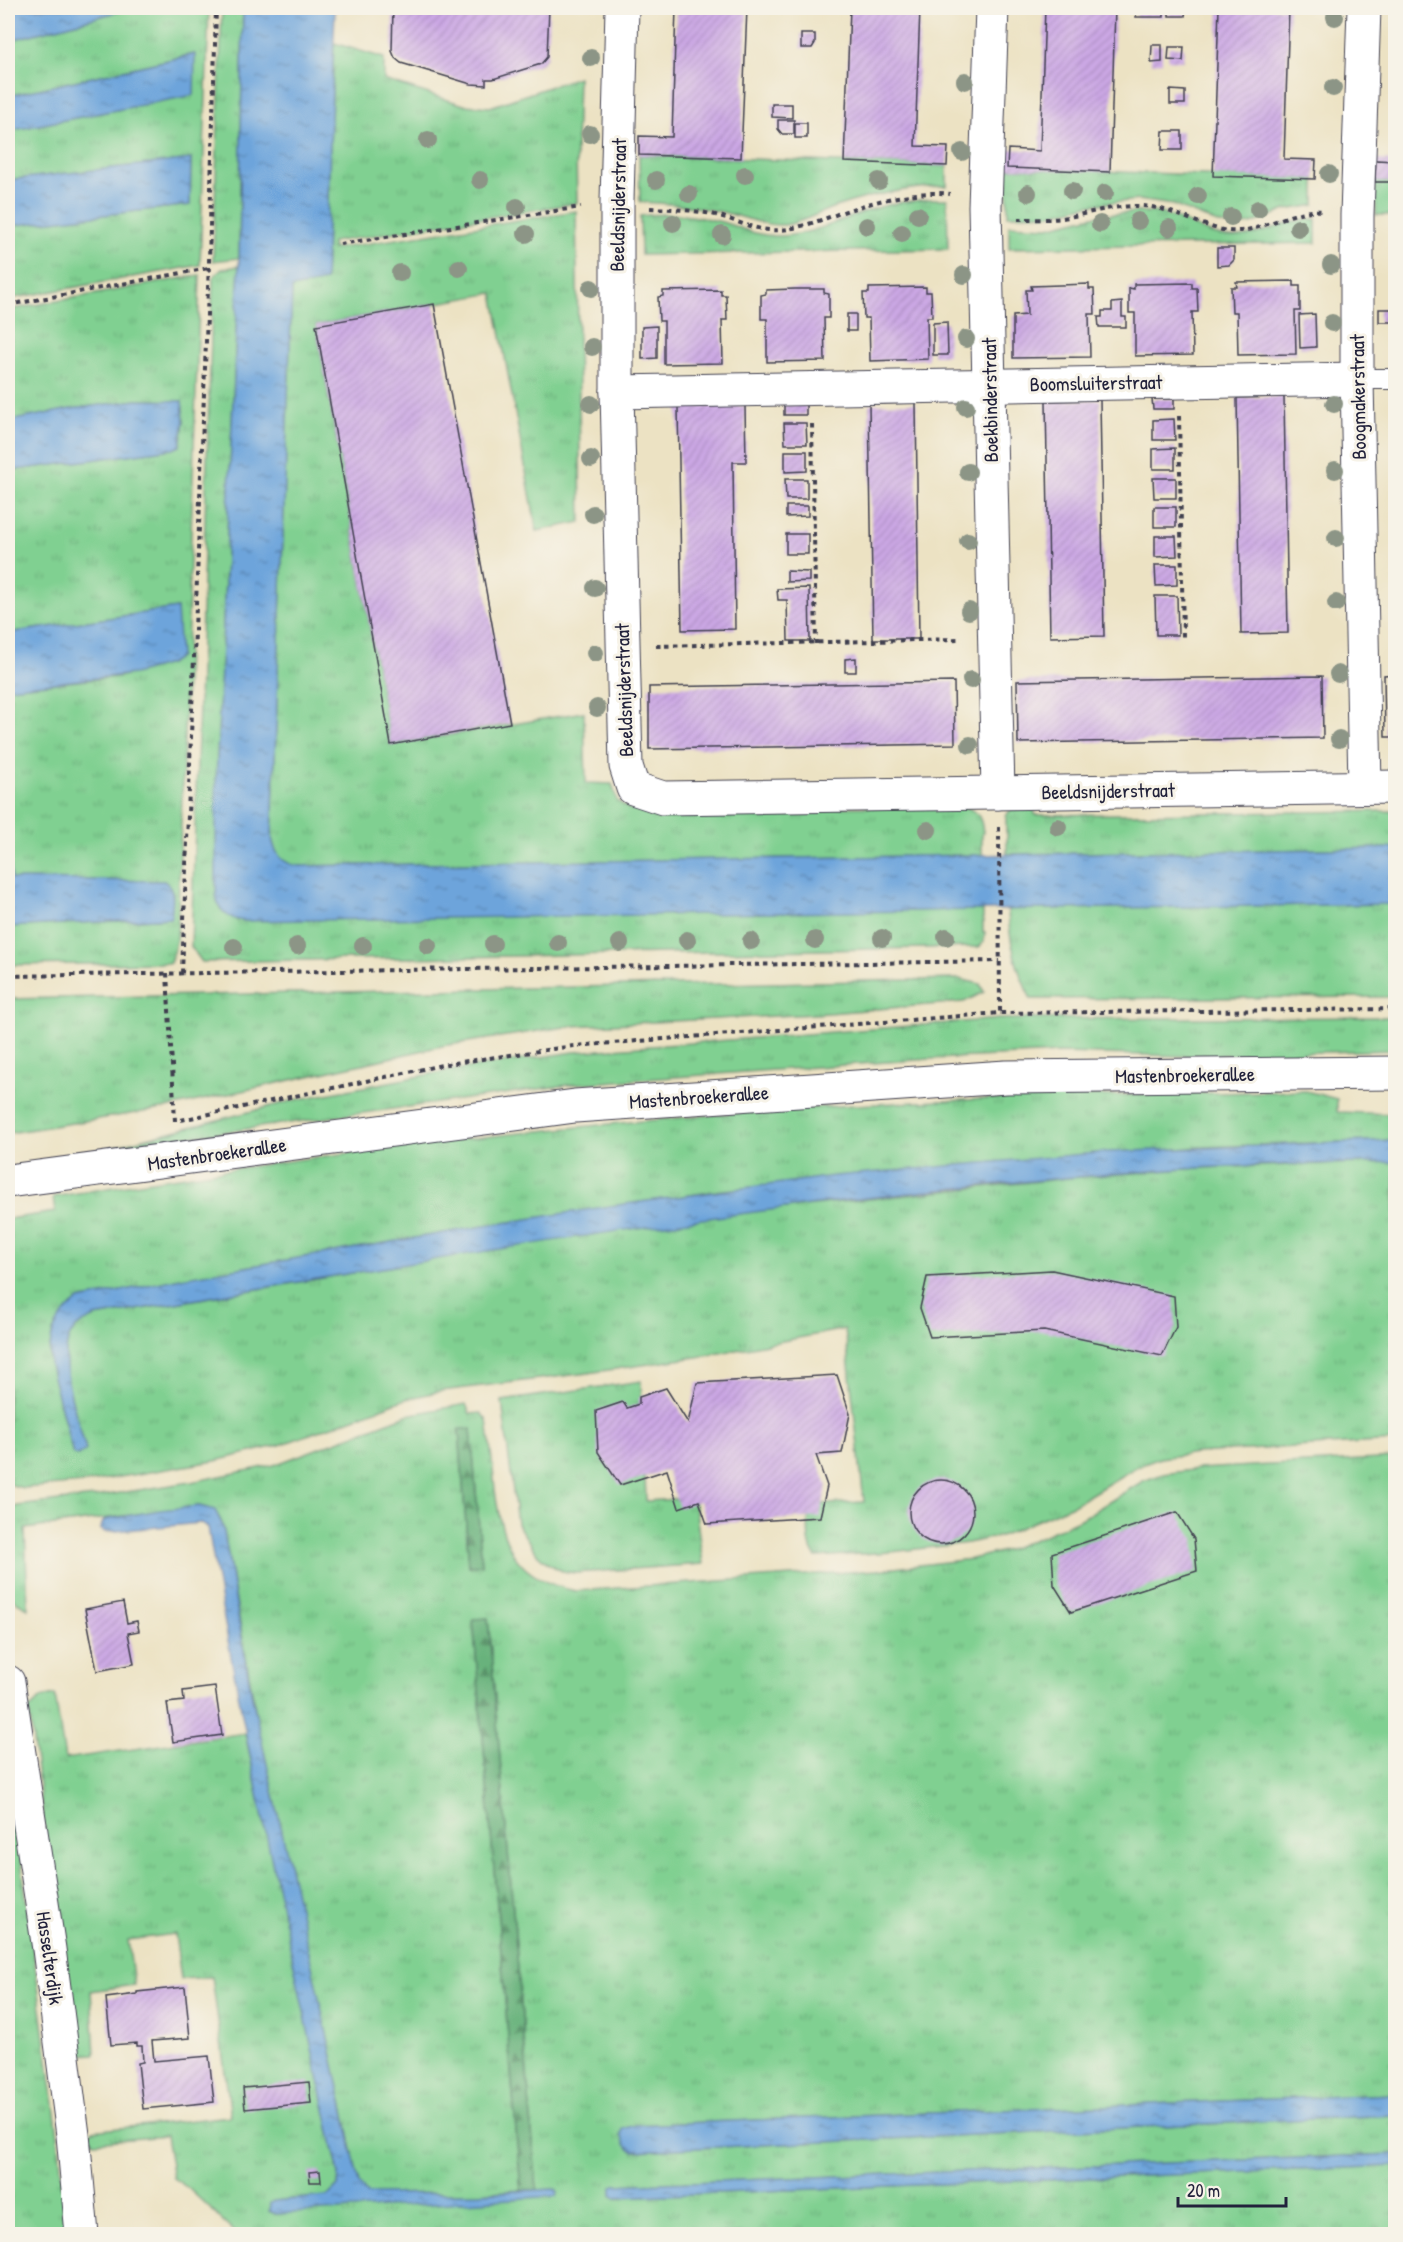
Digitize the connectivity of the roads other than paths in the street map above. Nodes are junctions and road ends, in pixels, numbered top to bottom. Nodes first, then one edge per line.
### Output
1 (622, 8) edge
2 (992, 8) edge
3 (1364, 8) edge
4 (1395, 378) edge
5 (1357, 379) junction
6 (990, 384) junction
7 (617, 392) junction
8 (1380, 787) edge
9 (998, 793) junction
10 (1395, 1073) edge
11 (8, 1181) edge
12 (8, 1682) edge
13 (82, 2235) edge

1 - 7 street, Beeldsnijderstraat
2 - 6 street, Boekbinderstraat
3 - 5 street, Boogmakerstraat
4 - 5 lane, Boomsluiterstraat
5 - 6 street, Boomsluiterstraat
5 - 8 street, Boogmakerstraat
6 - 7 street, Boomsluiterstraat
6 - 9 street, Boekbinderstraat
7 - 9 street, Beeldsnijderstraat
8 - 9 street, Beeldsnijderstraat
10 - 11 street, Mastenbroekerallee
12 - 13 street, Hasselterdijk

